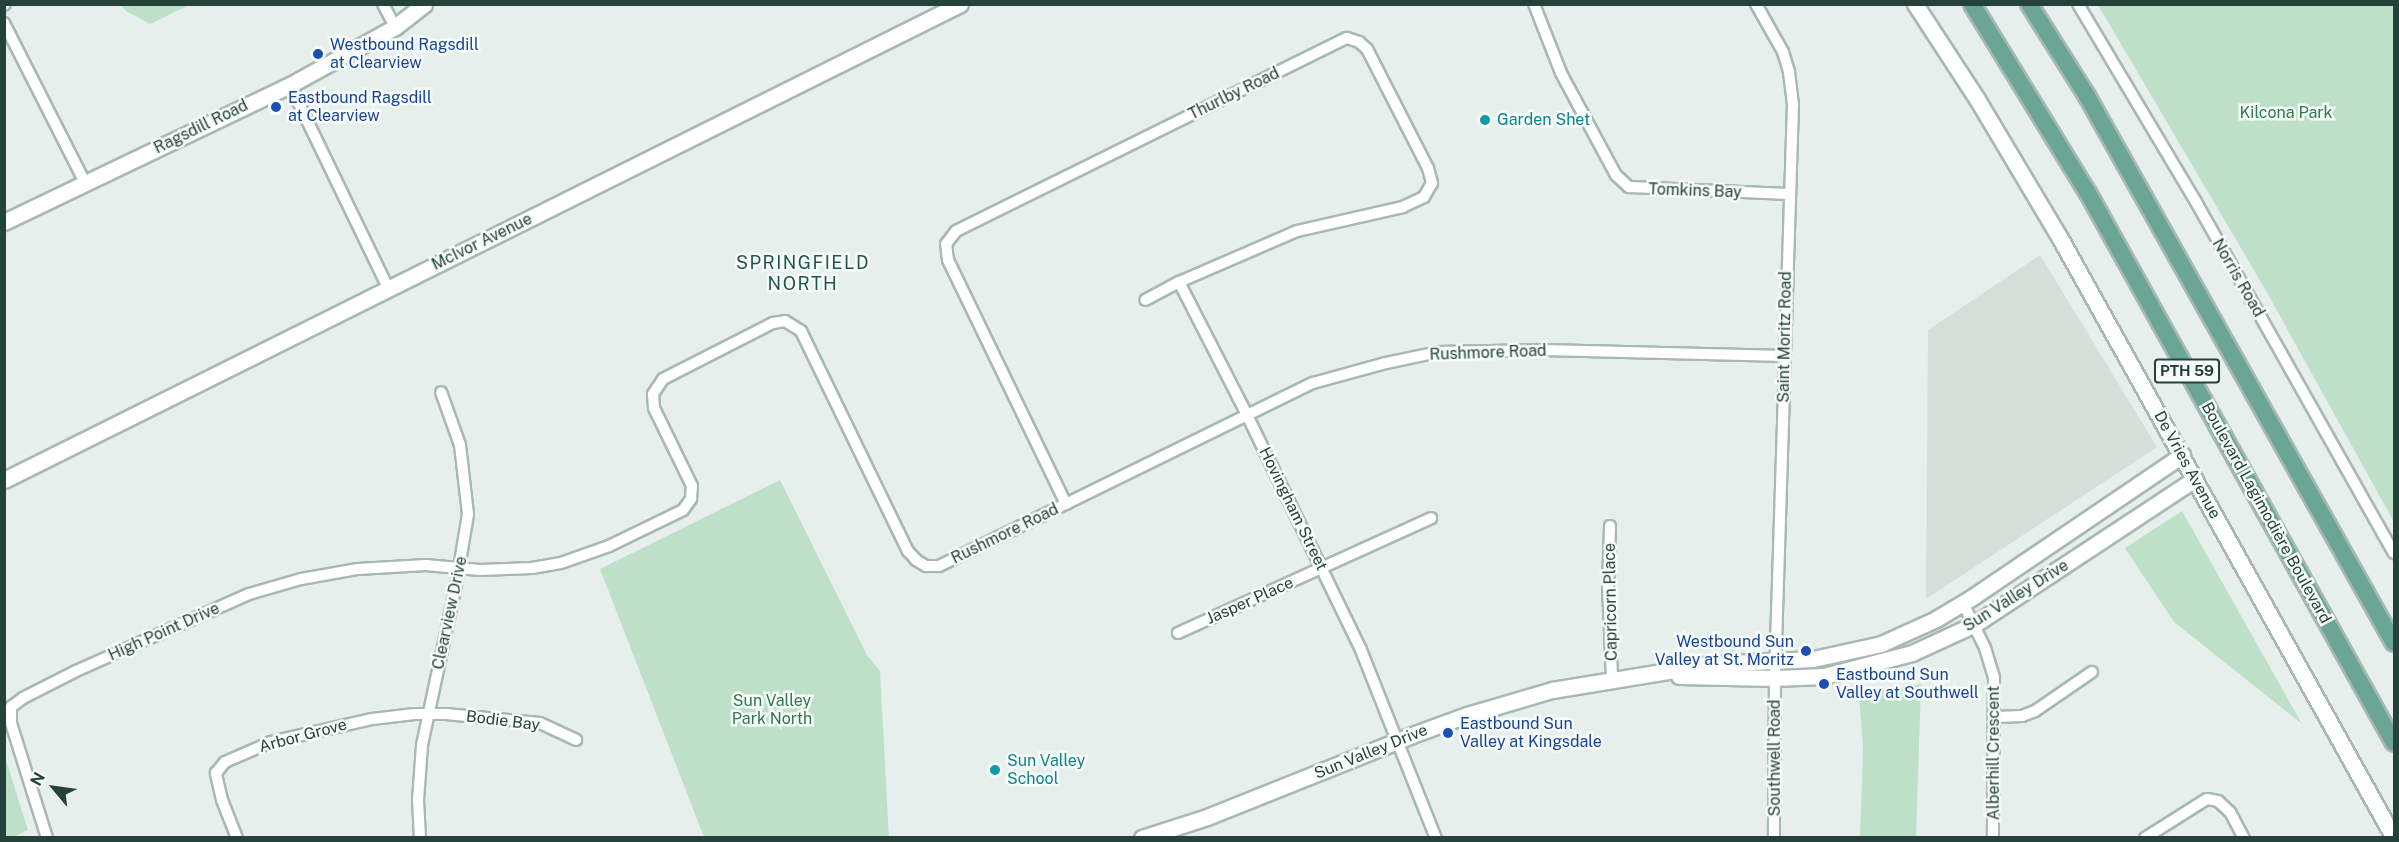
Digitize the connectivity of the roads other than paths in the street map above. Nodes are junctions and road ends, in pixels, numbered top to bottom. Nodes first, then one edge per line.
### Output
1 (383, 4) edge
2 (424, 4) edge
3 (960, 4) edge
4 (1534, 4) edge
5 (1756, 4) edge
6 (1915, 4) edge
7 (1972, 4) edge
8 (2029, 4) edge
9 (2078, 4) edge
10 (4, 23) edge
11 (394, 27) junction
12 (290, 85) junction
13 (85, 183) junction
14 (1789, 194) junction
15 (4, 222) edge
16 (1179, 282) junction
17 (388, 288) junction
18 (1145, 300) dead end
19 (1785, 356) junction
20 (441, 392) dead end
21 (1247, 415) junction
22 (2182, 455) junction
23 (2195, 479) junction
24 (4, 480) edge
25 (1066, 504) junction
26 (1431, 518) dead end
27 (1610, 526) dead end
28 (2394, 554) edge
29 (459, 567) junction
30 (1321, 568) junction
31 (1963, 603) junction
32 (1975, 624) junction
33 (1178, 633) dead end
34 (2394, 644) edge
35 (1776, 661) junction
36 (2092, 672) dead end
37 (1640, 676) junction
38 (1612, 678) junction
39 (1775, 678) junction
40 (428, 714) junction
41 (1996, 717) junction
42 (576, 740) dead end
43 (1398, 740) junction
44 (2394, 743) edge
45 (47, 837) edge
46 (237, 837) edge
47 (420, 837) edge
48 (1142, 837) edge
49 (1436, 837) edge
50 (1774, 837) edge
51 (1993, 837) edge
52 (2145, 837) edge
53 (2244, 837) edge
54 (2394, 837) edge

1 - 11 street
2 - 11 street, Ragsdill Road
3 - 17 street, McIvor Avenue
4 - 14 street, Tomkins Bay
5 - 14 street, Saint Moritz Road
6 - 22 street, De Vries Avenue
7 - 44 main road, Boulevard Lagimodière Boulevard / PTH 59
8 - 34 main road, PTH 59
9 - 28 street, Norris Road
10 - 13 street
11 - 12 street, Ragsdill Road
12 - 13 street, Ragsdill Road
12 - 17 street
13 - 15 street, Ragsdill Road
14 - 19 street, Saint Moritz Road
16 - 18 street, Thurlby Road
16 - 21 street, Hovingham Street
16 - 25 street, Thurlby Road
17 - 24 street, McIvor Avenue
19 - 21 street, Rushmore Road
19 - 35 street, Saint Moritz Road
20 - 29 street, Clearview Drive
21 - 25 street, Rushmore Road
21 - 30 street, Hovingham Street
22 - 23 street, De Vries Avenue
22 - 31 street, Sun Valley Drive
23 - 32 street, Sun Valley Drive
23 - 54 street, De Vries Avenue
25 - 29 street, Rushmore Road
26 - 30 street, Jasper Place
27 - 38 street, Capricorn Place
29 - 40 street, Clearview Drive
29 - 45 street, High Point Drive
30 - 33 street, Jasper Place
30 - 43 street, Hovingham Street
31 - 32 street, Alberhill Crescent
31 - 35 street, Sun Valley Drive
32 - 39 street, Sun Valley Drive
32 - 41 street, Alberhill Crescent
35 - 37 street, Sun Valley Drive
35 - 39 street, Saint Moritz Road
36 - 41 street
37 - 38 street, Sun Valley Drive
37 - 39 street, Sun Valley Drive
38 - 43 street, Sun Valley Drive
39 - 50 street, Southwell Road
40 - 42 street, Bodie Bay
40 - 46 street, Arbor Grove
40 - 47 street, Clearview Drive
41 - 51 street, Alberhill Crescent
43 - 48 street, Sun Valley Drive
43 - 49 street, Hovingham Street
52 - 53 street

